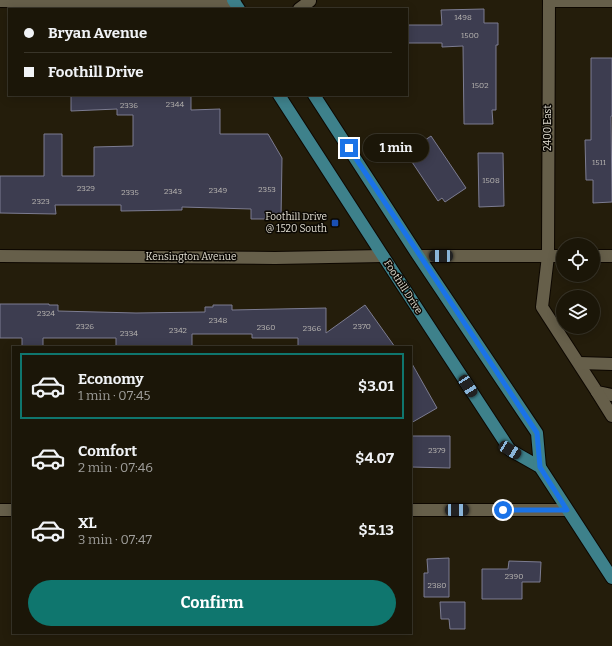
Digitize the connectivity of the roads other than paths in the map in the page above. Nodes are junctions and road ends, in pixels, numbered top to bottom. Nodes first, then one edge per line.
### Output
1 (16, 0) edge
2 (0, 1) edge
3 (310, 1) edge
4 (549, 1) edge
5 (612, 1) edge
6 (236, 4) edge
7 (300, 8) edge
8 (280, 96) edge
9 (315, 96) edge
10 (0, 256) edge
11 (383, 256) junction
12 (419, 256) junction
13 (548, 256) junction
14 (556, 256) edge
15 (600, 256) edge
16 (612, 256) edge
17 (579, 364) junction
18 (612, 364) edge
19 (597, 392) junction
20 (612, 395) edge
21 (612, 416) edge
22 (540, 467) junction
23 (0, 510) edge
24 (12, 510) edge
25 (412, 510) edge
26 (567, 510) junction
27 (612, 578) edge

1 - 2 street
1 - 6 street
3 - 7 street
4 - 5 street
4 - 13 street, 2400 East
8 - 11 main road, Foothill Drive
9 - 12 main road, Foothill Drive
10 - 11 street, Kensington Avenue
11 - 22 main road, Foothill Drive
12 - 13 street
12 - 22 main road, Foothill Drive
13 - 14 street
13 - 17 street, 2400 East
15 - 16 street
17 - 18 street
17 - 19 street, 2400 East
19 - 20 street
19 - 21 street, 2400 East
22 - 26 main road, Foothill Drive
23 - 24 street
25 - 26 street
26 - 27 main road, Foothill Drive

